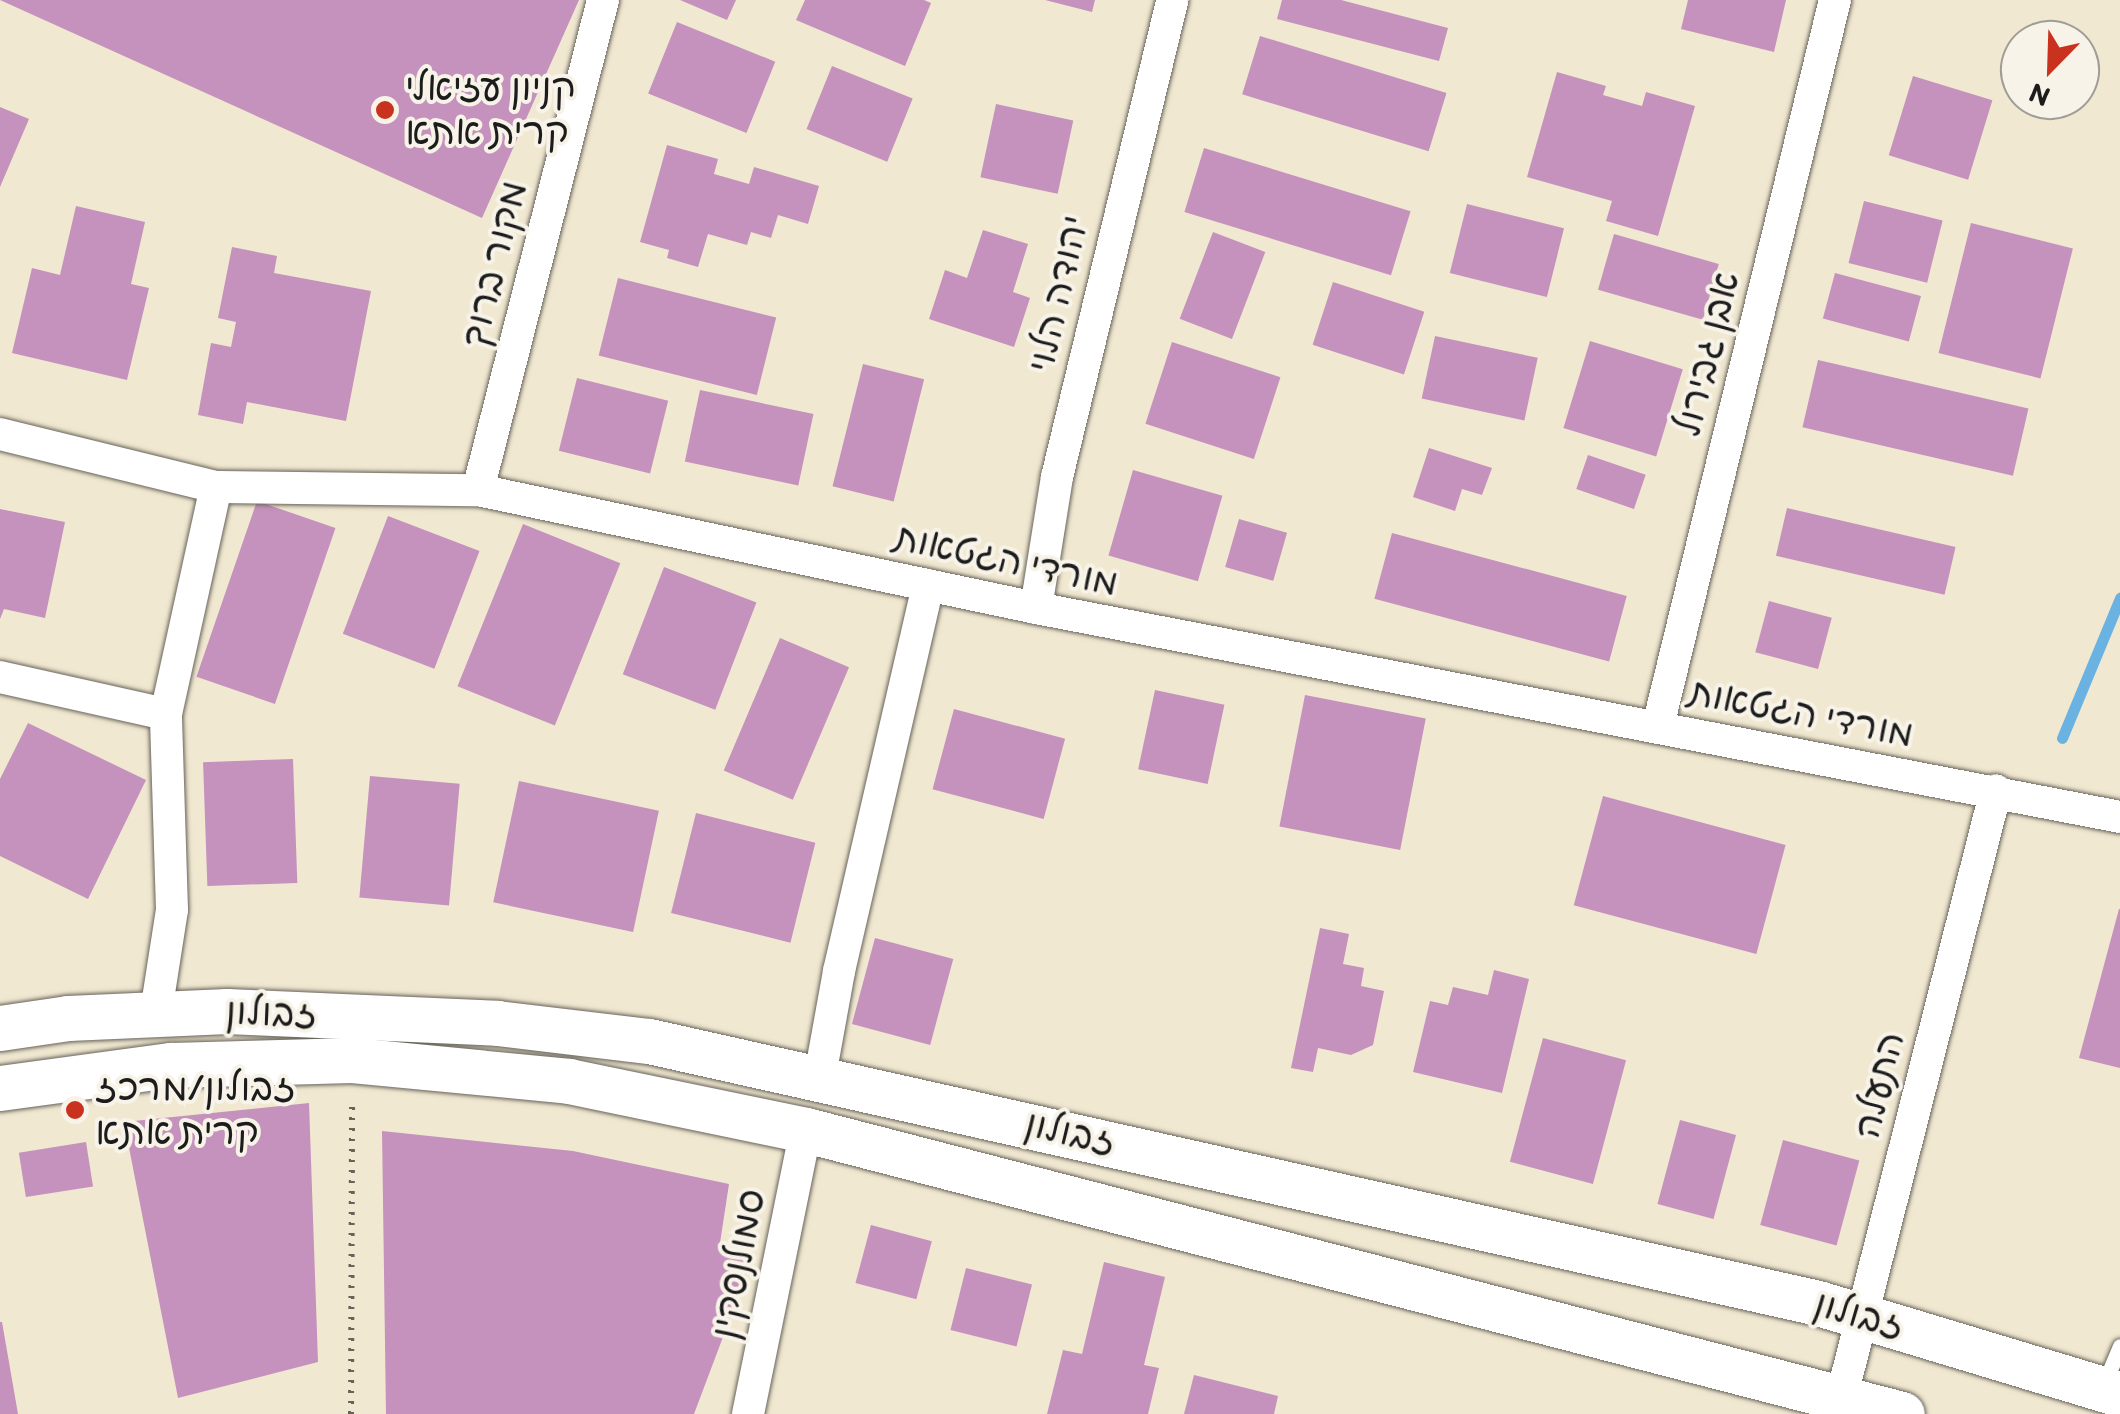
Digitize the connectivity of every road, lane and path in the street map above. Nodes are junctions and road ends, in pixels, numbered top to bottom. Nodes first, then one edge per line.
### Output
1 (604, 0) edge
2 (1172, 0) edge
3 (1835, 0) edge
4 (0, 434) edge
5 (216, 487) junction
6 (478, 490) junction
7 (928, 585) junction
8 (1036, 608) junction
9 (0, 677) edge
10 (166, 714) junction
11 (1658, 726) junction
12 (1996, 790) junction
13 (2120, 818) edge
14 (156, 1012) junction
15 (0, 1028) edge
16 (352, 1060) junction
17 (820, 1076) junction
18 (0, 1088) edge
19 (806, 1130) junction
20 (1861, 1314) junction
21 (2120, 1346) edge
22 (2111, 1391) edge
23 (1840, 1399) junction
24 (352, 1414) edge
25 (748, 1414) edge
26 (1902, 1414) edge

1 - 6 street, מקור ברוך
2 - 8 street, יהודה הלוי
3 - 11 street, אבן גבירול
4 - 5 street, מורדי הגטאות
5 - 6 street, מורדי הגטאות
5 - 10 street
6 - 7 street, מורדי הגטאות
7 - 8 street, מורדי הגטאות
7 - 17 street
8 - 11 street, מורדי הגטאות
9 - 10 street
10 - 14 street
11 - 12 street, מורדי הגטאות
12 - 13 street, מורדי הגטאות
12 - 20 street, התעלה
14 - 15 main road, זבולון
14 - 17 main road, זבולון
16 - 18 main road, זבולון
16 - 19 main road, זבולון
16 - 24 path
17 - 20 main road, זבולון
19 - 23 main road, זבולון
19 - 25 street, סמולנסקין
20 - 22 main road, זבולון
20 - 23 street, התעלה
21 - 22 lane
23 - 26 main road, זבולון

